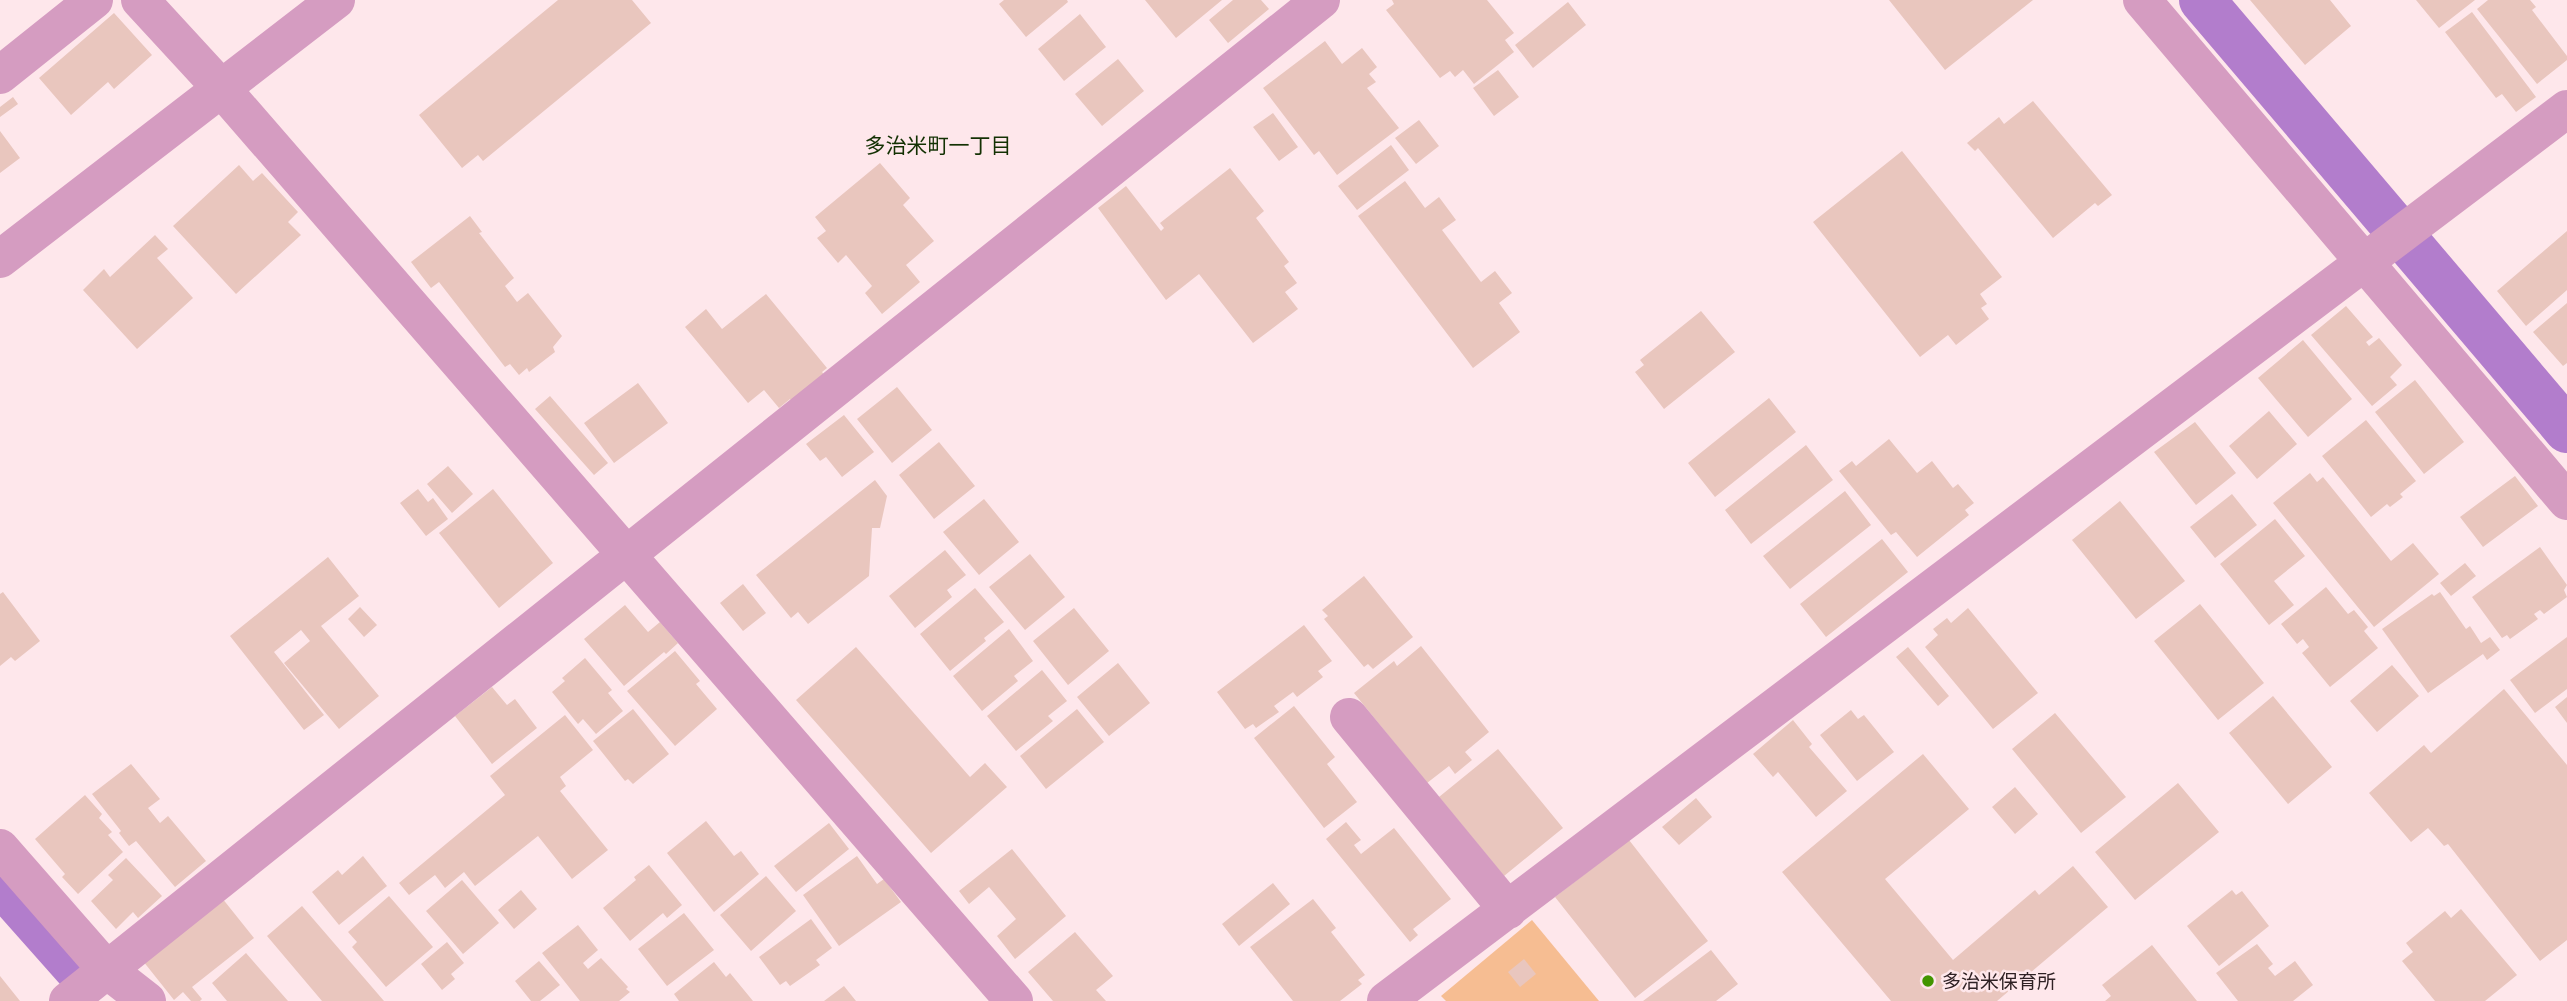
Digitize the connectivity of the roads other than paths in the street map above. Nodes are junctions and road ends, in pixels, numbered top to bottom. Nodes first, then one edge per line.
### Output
1 (94, 0) edge
2 (140, 0) edge
3 (336, 0) edge
4 (1321, 0) edge
5 (2142, 0) edge
6 (0, 75) edge
7 (222, 89) junction
8 (2567, 108) edge
9 (2373, 255) junction
10 (0, 259) edge
11 (2567, 501) edge
12 (628, 553) junction
13 (1349, 717) dead end
14 (0, 848) edge
15 (1508, 910) junction
16 (106, 969) junction
17 (68, 1001) edge
18 (147, 1001) edge
19 (1014, 1001) edge
20 (1386, 1001) edge

1 - 6 street
2 - 7 street
3 - 7 street
4 - 12 street
5 - 9 street
7 - 10 street
7 - 12 street
8 - 9 street
9 - 11 street
9 - 15 street
12 - 16 street
12 - 19 street
13 - 15 street
14 - 16 street
15 - 20 street
16 - 17 street
16 - 18 street

